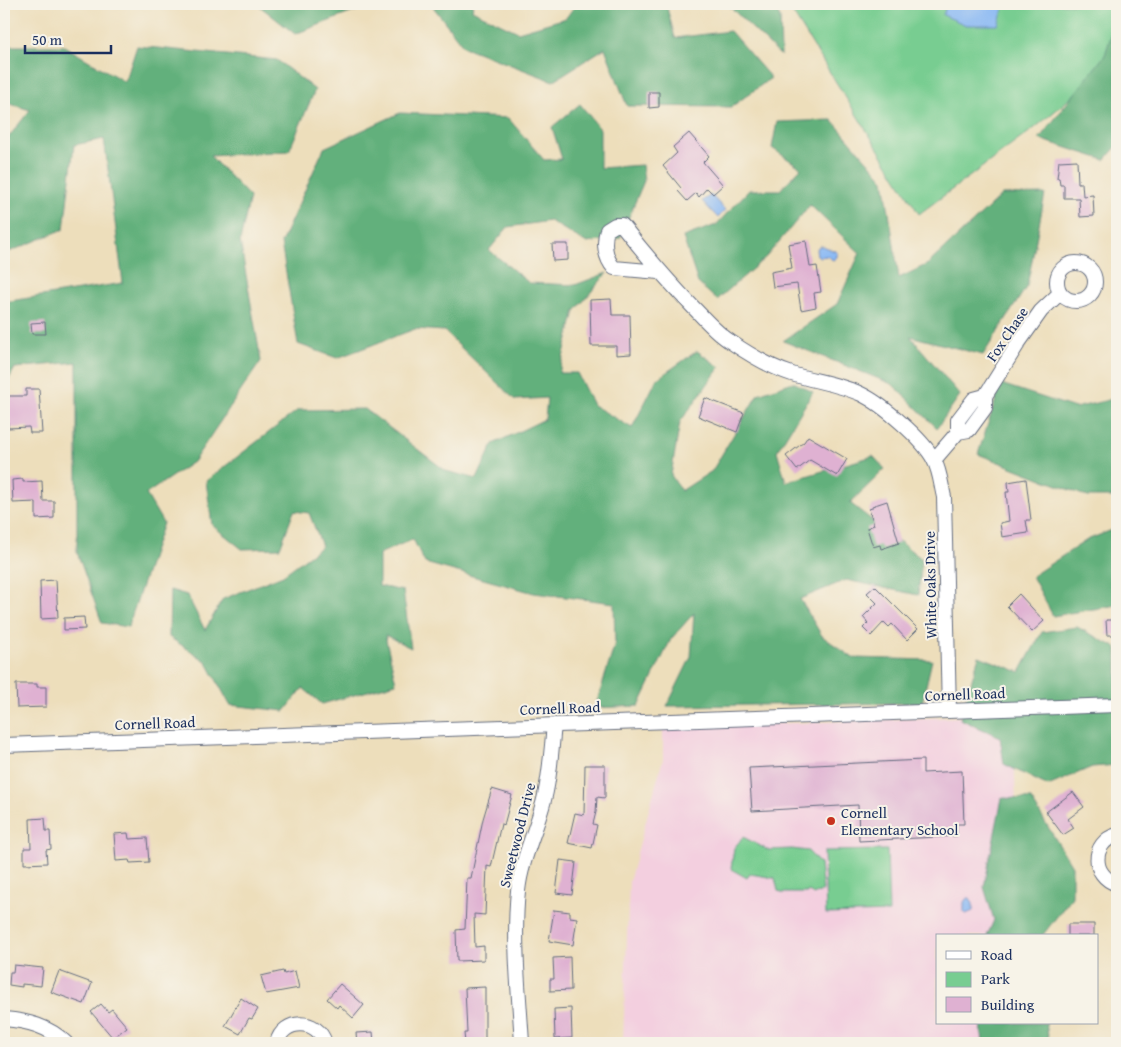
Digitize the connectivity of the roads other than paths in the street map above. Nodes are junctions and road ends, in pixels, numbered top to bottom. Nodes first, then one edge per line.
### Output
1 (659, 272) dead end
2 (1060, 293) dead end
3 (934, 460) junction
4 (1117, 705) edge
5 (949, 711) junction
6 (554, 724) junction
7 (4, 745) edge
8 (1117, 834) edge
9 (1117, 884) edge
10 (4, 1019) edge
11 (66, 1043) edge
12 (276, 1043) edge
13 (325, 1043) edge
14 (522, 1043) edge

1 - 3 street
2 - 3 street, Fox Chase
3 - 5 street, White Oaks Drive
4 - 5 street, Cornell Road
5 - 6 street, Cornell Road
6 - 7 street, Cornell Road
6 - 14 street, Sweetwood Drive
8 - 9 street
10 - 11 street
12 - 13 street

